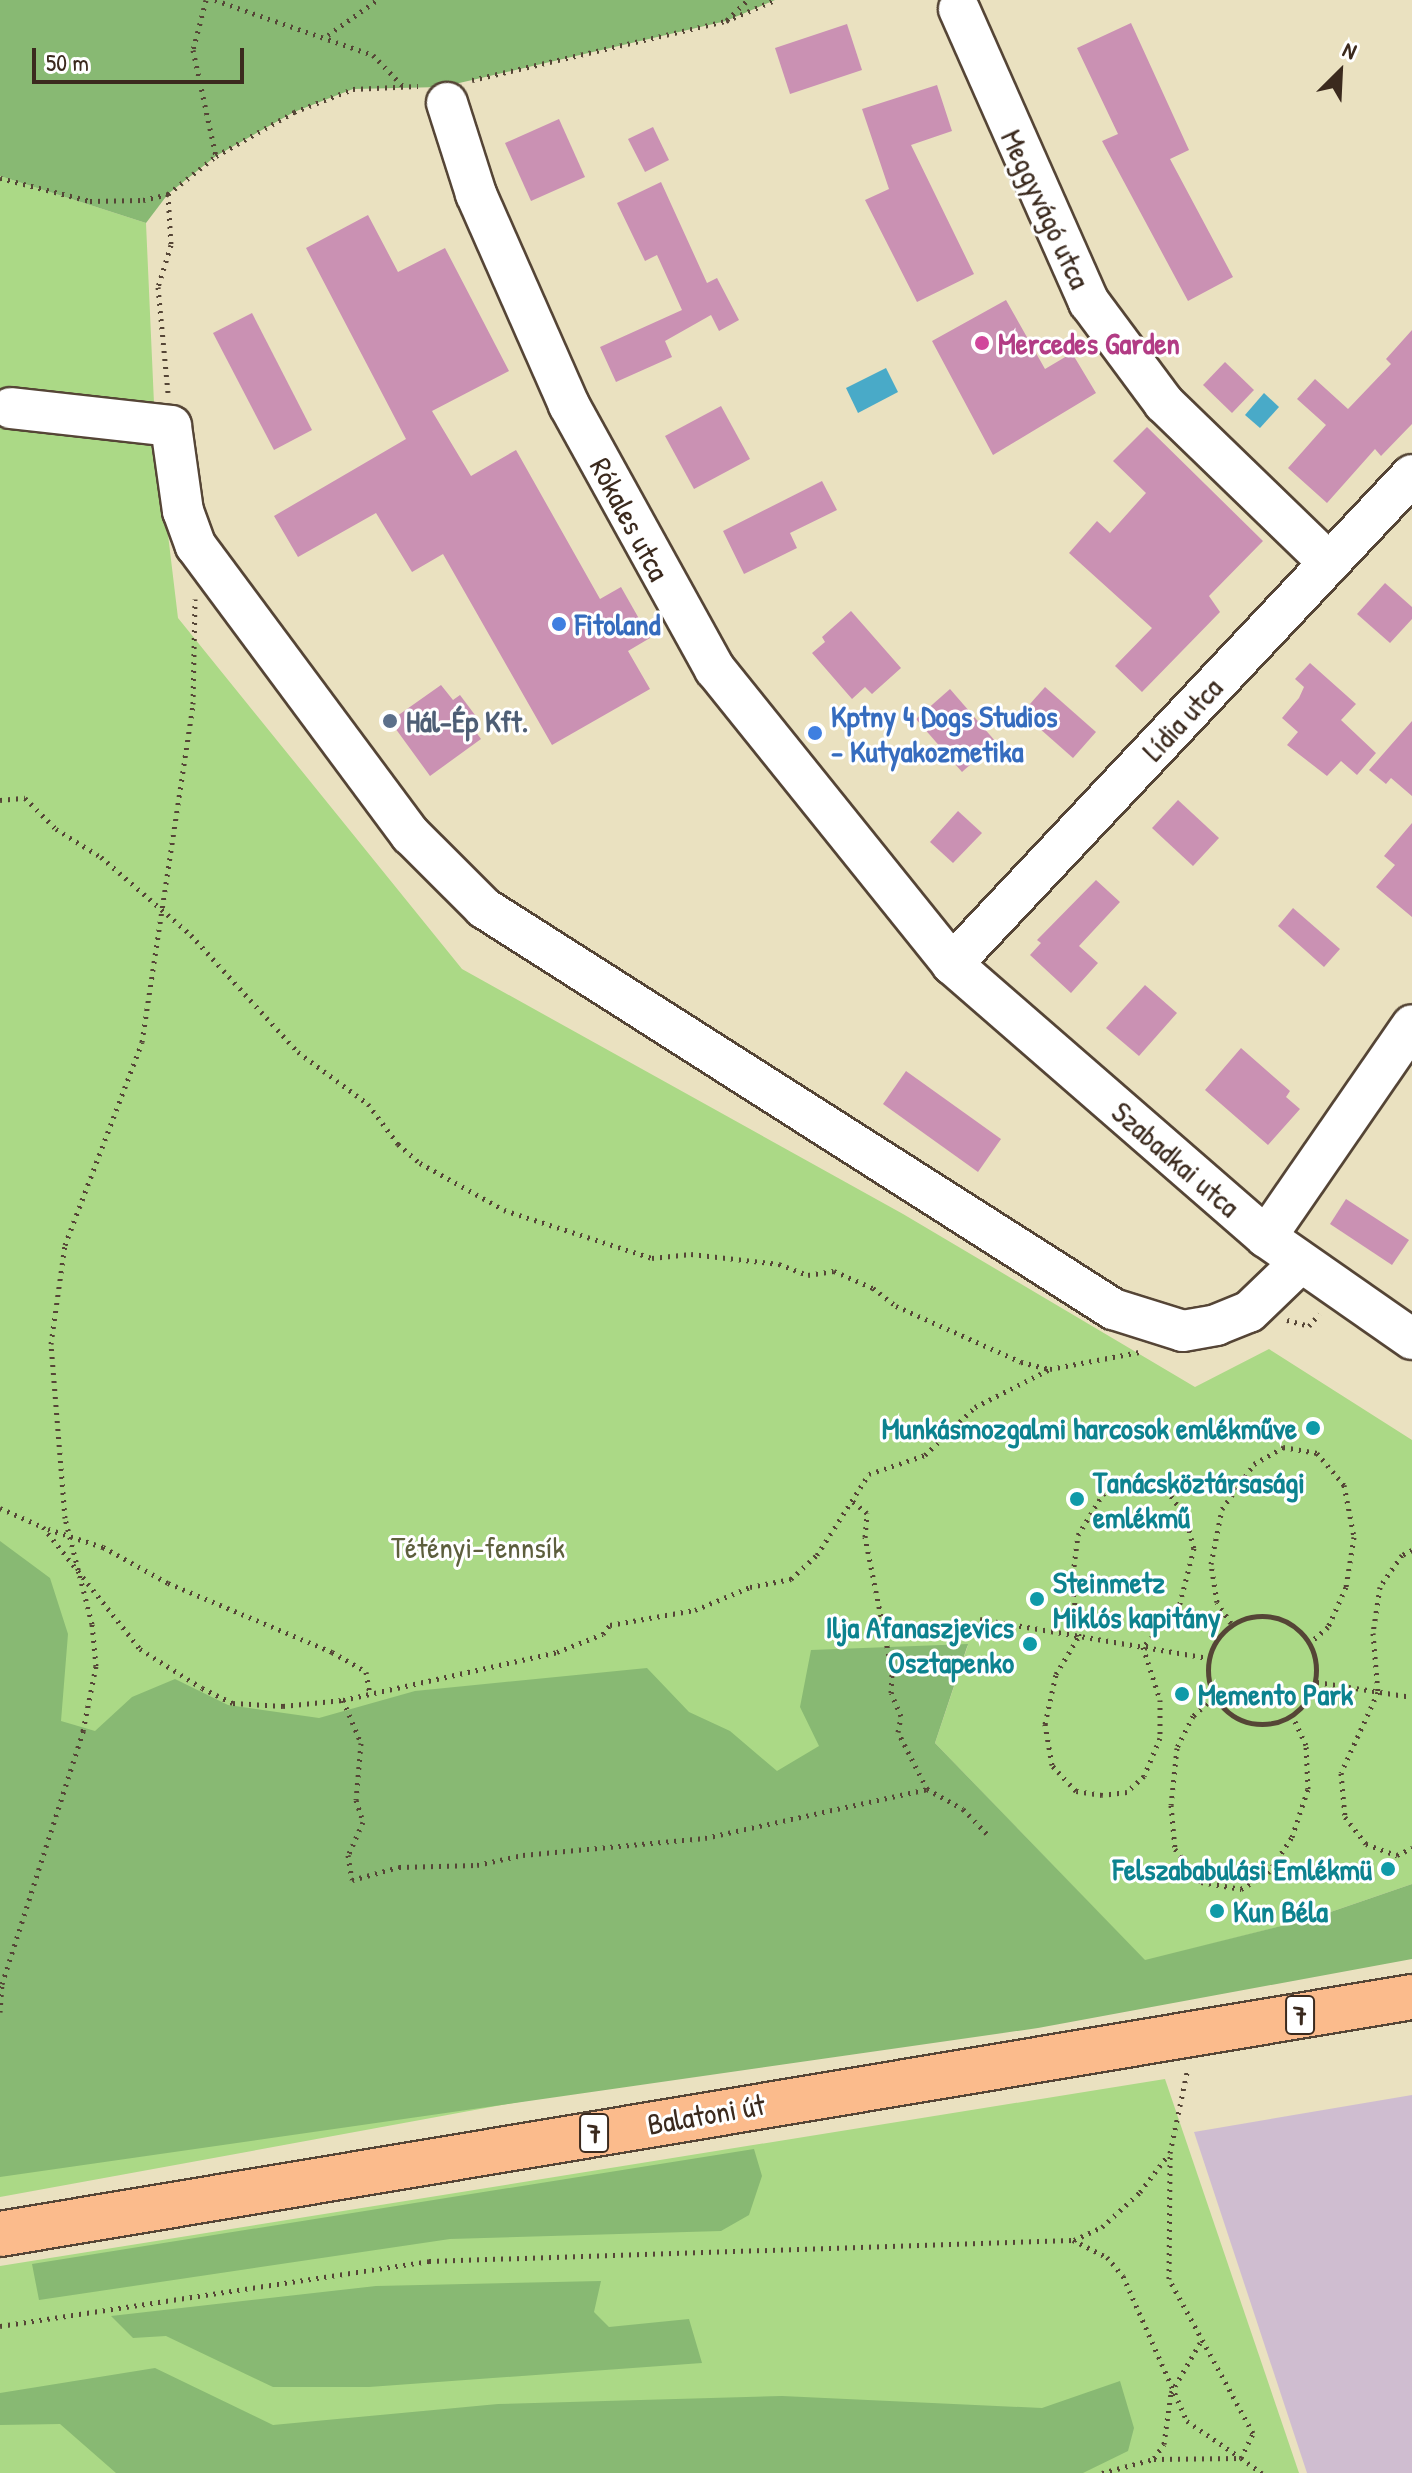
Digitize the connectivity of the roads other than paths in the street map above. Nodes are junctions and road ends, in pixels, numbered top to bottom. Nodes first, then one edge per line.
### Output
1 (959, 9) dead end
2 (452, 93) road end
3 (11, 408) dead end
4 (1412, 475) edge
5 (1329, 563) junction
6 (952, 964) junction
7 (1412, 1025) edge
8 (1266, 1237) junction
9 (1300, 1263) junction
10 (1412, 1339) edge
11 (1412, 1997) edge
12 (0, 2234) edge

1 - 5 street, Meggyvágó utca
2 - 6 street, Rókales utca
3 - 9 street
4 - 5 street, Lídia utca
5 - 6 street, Lídia utca
6 - 8 street, Szabadkai utca
7 - 8 street
8 - 9 street, Szabadkai utca
9 - 10 street, Szabadkai utca
11 - 12 main road, Balatoni út / 7

